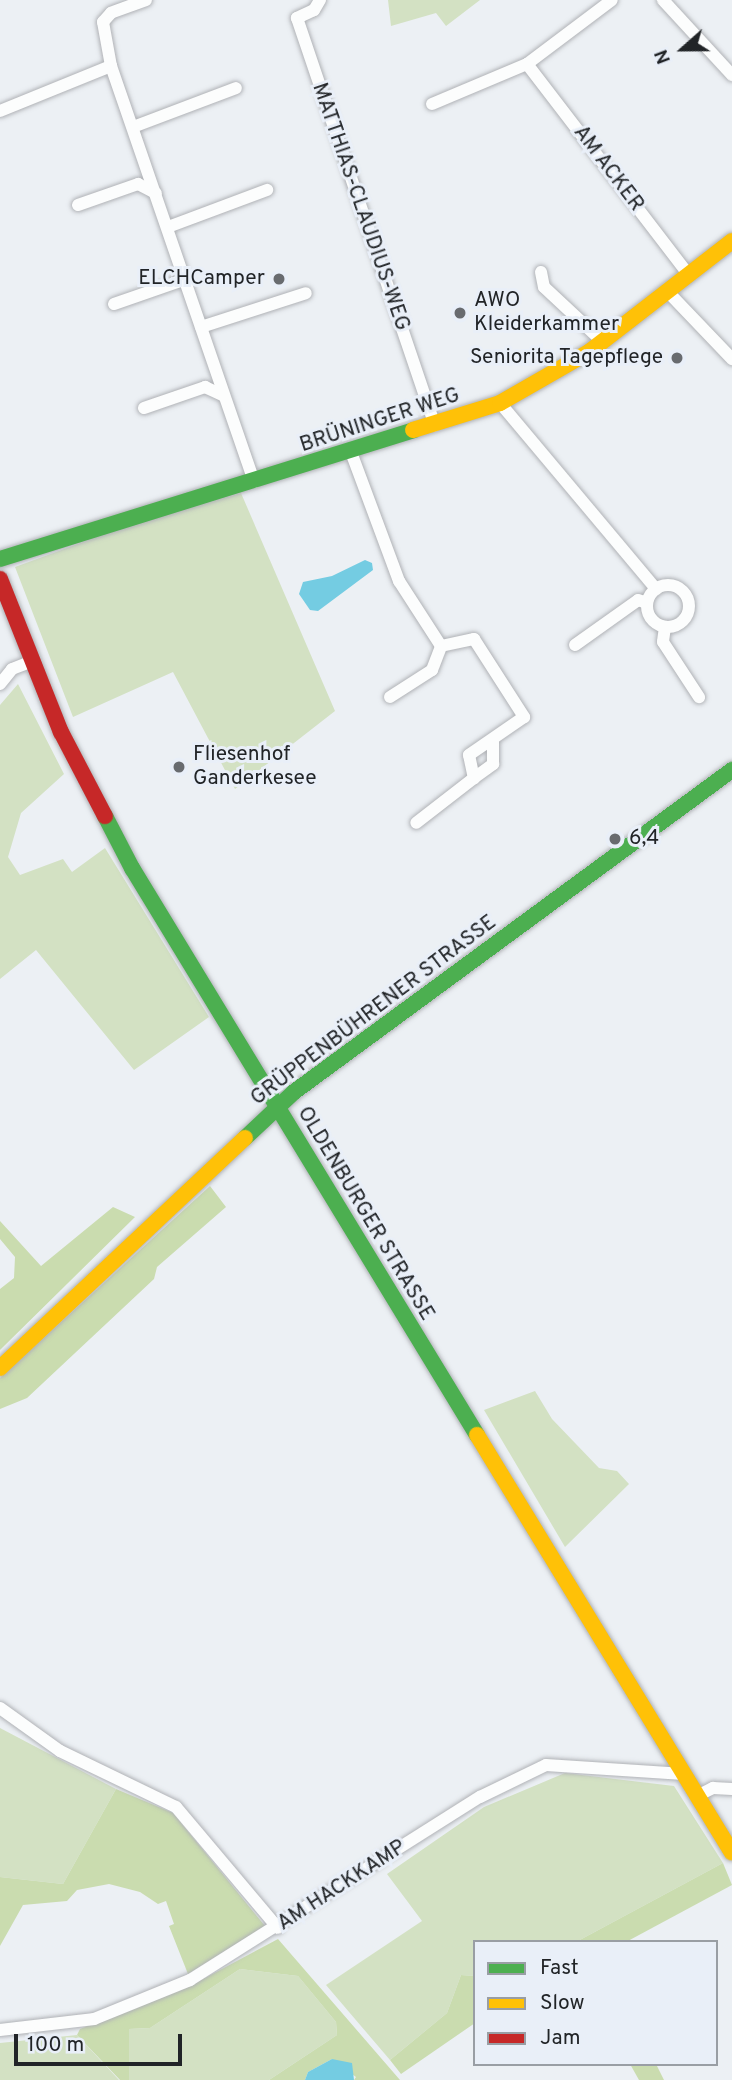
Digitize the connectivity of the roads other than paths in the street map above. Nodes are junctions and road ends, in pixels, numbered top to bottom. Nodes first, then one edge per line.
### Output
1 (146, 0) edge
2 (320, 0) edge
3 (612, 0) edge
4 (663, 0) edge
5 (527, 64) junction
6 (111, 66) junction
7 (732, 75) edge
8 (236, 88) dead end
9 (432, 104) dead end
10 (0, 111) edge
11 (133, 127) junction
12 (146, 167) junction
13 (138, 184) junction
14 (267, 190) dead end
15 (156, 193) junction
16 (78, 205) dead end
17 (168, 227) junction
18 (732, 242) edge
19 (541, 272) dead end
20 (689, 275) junction
21 (186, 279) junction
22 (668, 292) junction
23 (306, 293) dead end
24 (114, 304) dead end
25 (201, 327) junction
26 (603, 342) junction
27 (732, 359) edge
28 (215, 370) junction
29 (205, 387) junction
30 (224, 396) junction
31 (500, 403) junction
32 (144, 408) dead end
33 (435, 425) junction
34 (351, 452) junction
35 (254, 482) junction
36 (0, 559) edge
37 (0, 579) edge
38 (656, 589) junction
39 (647, 603) junction
40 (665, 627) junction
41 (575, 645) dead end
42 (441, 646) junction
43 (30, 663) junction
44 (0, 684) edge
45 (390, 697) dead end
46 (699, 697) dead end
47 (492, 740) junction
48 (732, 770) edge
49 (474, 778) junction
50 (416, 823) dead end
51 (276, 1108) junction
52 (0, 1368) edge
53 (0, 1708) edge
54 (684, 1774) junction
55 (732, 1789) edge
56 (697, 1796) junction
57 (732, 1852) edge
58 (278, 1928) junction
59 (0, 2030) edge

1 - 6 street
2 - 33 street, MATTHIAS-CLAUDIUS-WEG
3 - 5 street
4 - 7 street
5 - 9 street
5 - 20 street, AM ACKER
6 - 10 street
6 - 11 street
8 - 11 street
11 - 12 street
12 - 13 street
12 - 15 street
13 - 15 street
13 - 16 street
14 - 17 street
15 - 17 street
17 - 21 street
18 - 20 street, BRÜNINGER WEG
19 - 26 street
20 - 22 street, BRÜNINGER WEG
21 - 24 street
21 - 25 street
22 - 26 street, BRÜNINGER WEG
22 - 27 street
23 - 25 street
25 - 28 street
26 - 31 street, BRÜNINGER WEG
28 - 29 street
28 - 30 street
29 - 30 street
29 - 32 street
30 - 35 street
31 - 33 street, BRÜNINGER WEG
31 - 38 street
33 - 34 street, BRÜNINGER WEG
34 - 35 street, BRÜNINGER WEG
34 - 42 street
35 - 36 street, BRÜNINGER WEG
37 - 43 street, OLDENBURGER STRASSE
38 - 39 street
38 - 40 street
39 - 40 street
39 - 41 street
40 - 46 street
42 - 45 street
42 - 47 street
43 - 44 street
43 - 51 street, OLDENBURGER STRASSE
47 - 49 street
47 - 49 street
48 - 51 street, GRÜPPENBÜHRENER STRASSE
49 - 50 street
51 - 52 street, GRÜPPENBÜHRENER STRASSE
51 - 54 street, OLDENBURGER STRASSE
53 - 58 street
54 - 56 street, OLDENBURGER STRASSE
54 - 58 street, AM HACKKAMP
55 - 56 street
56 - 57 street, OLDENBURGER STRASSE
58 - 59 street, AM HACKKAMP

